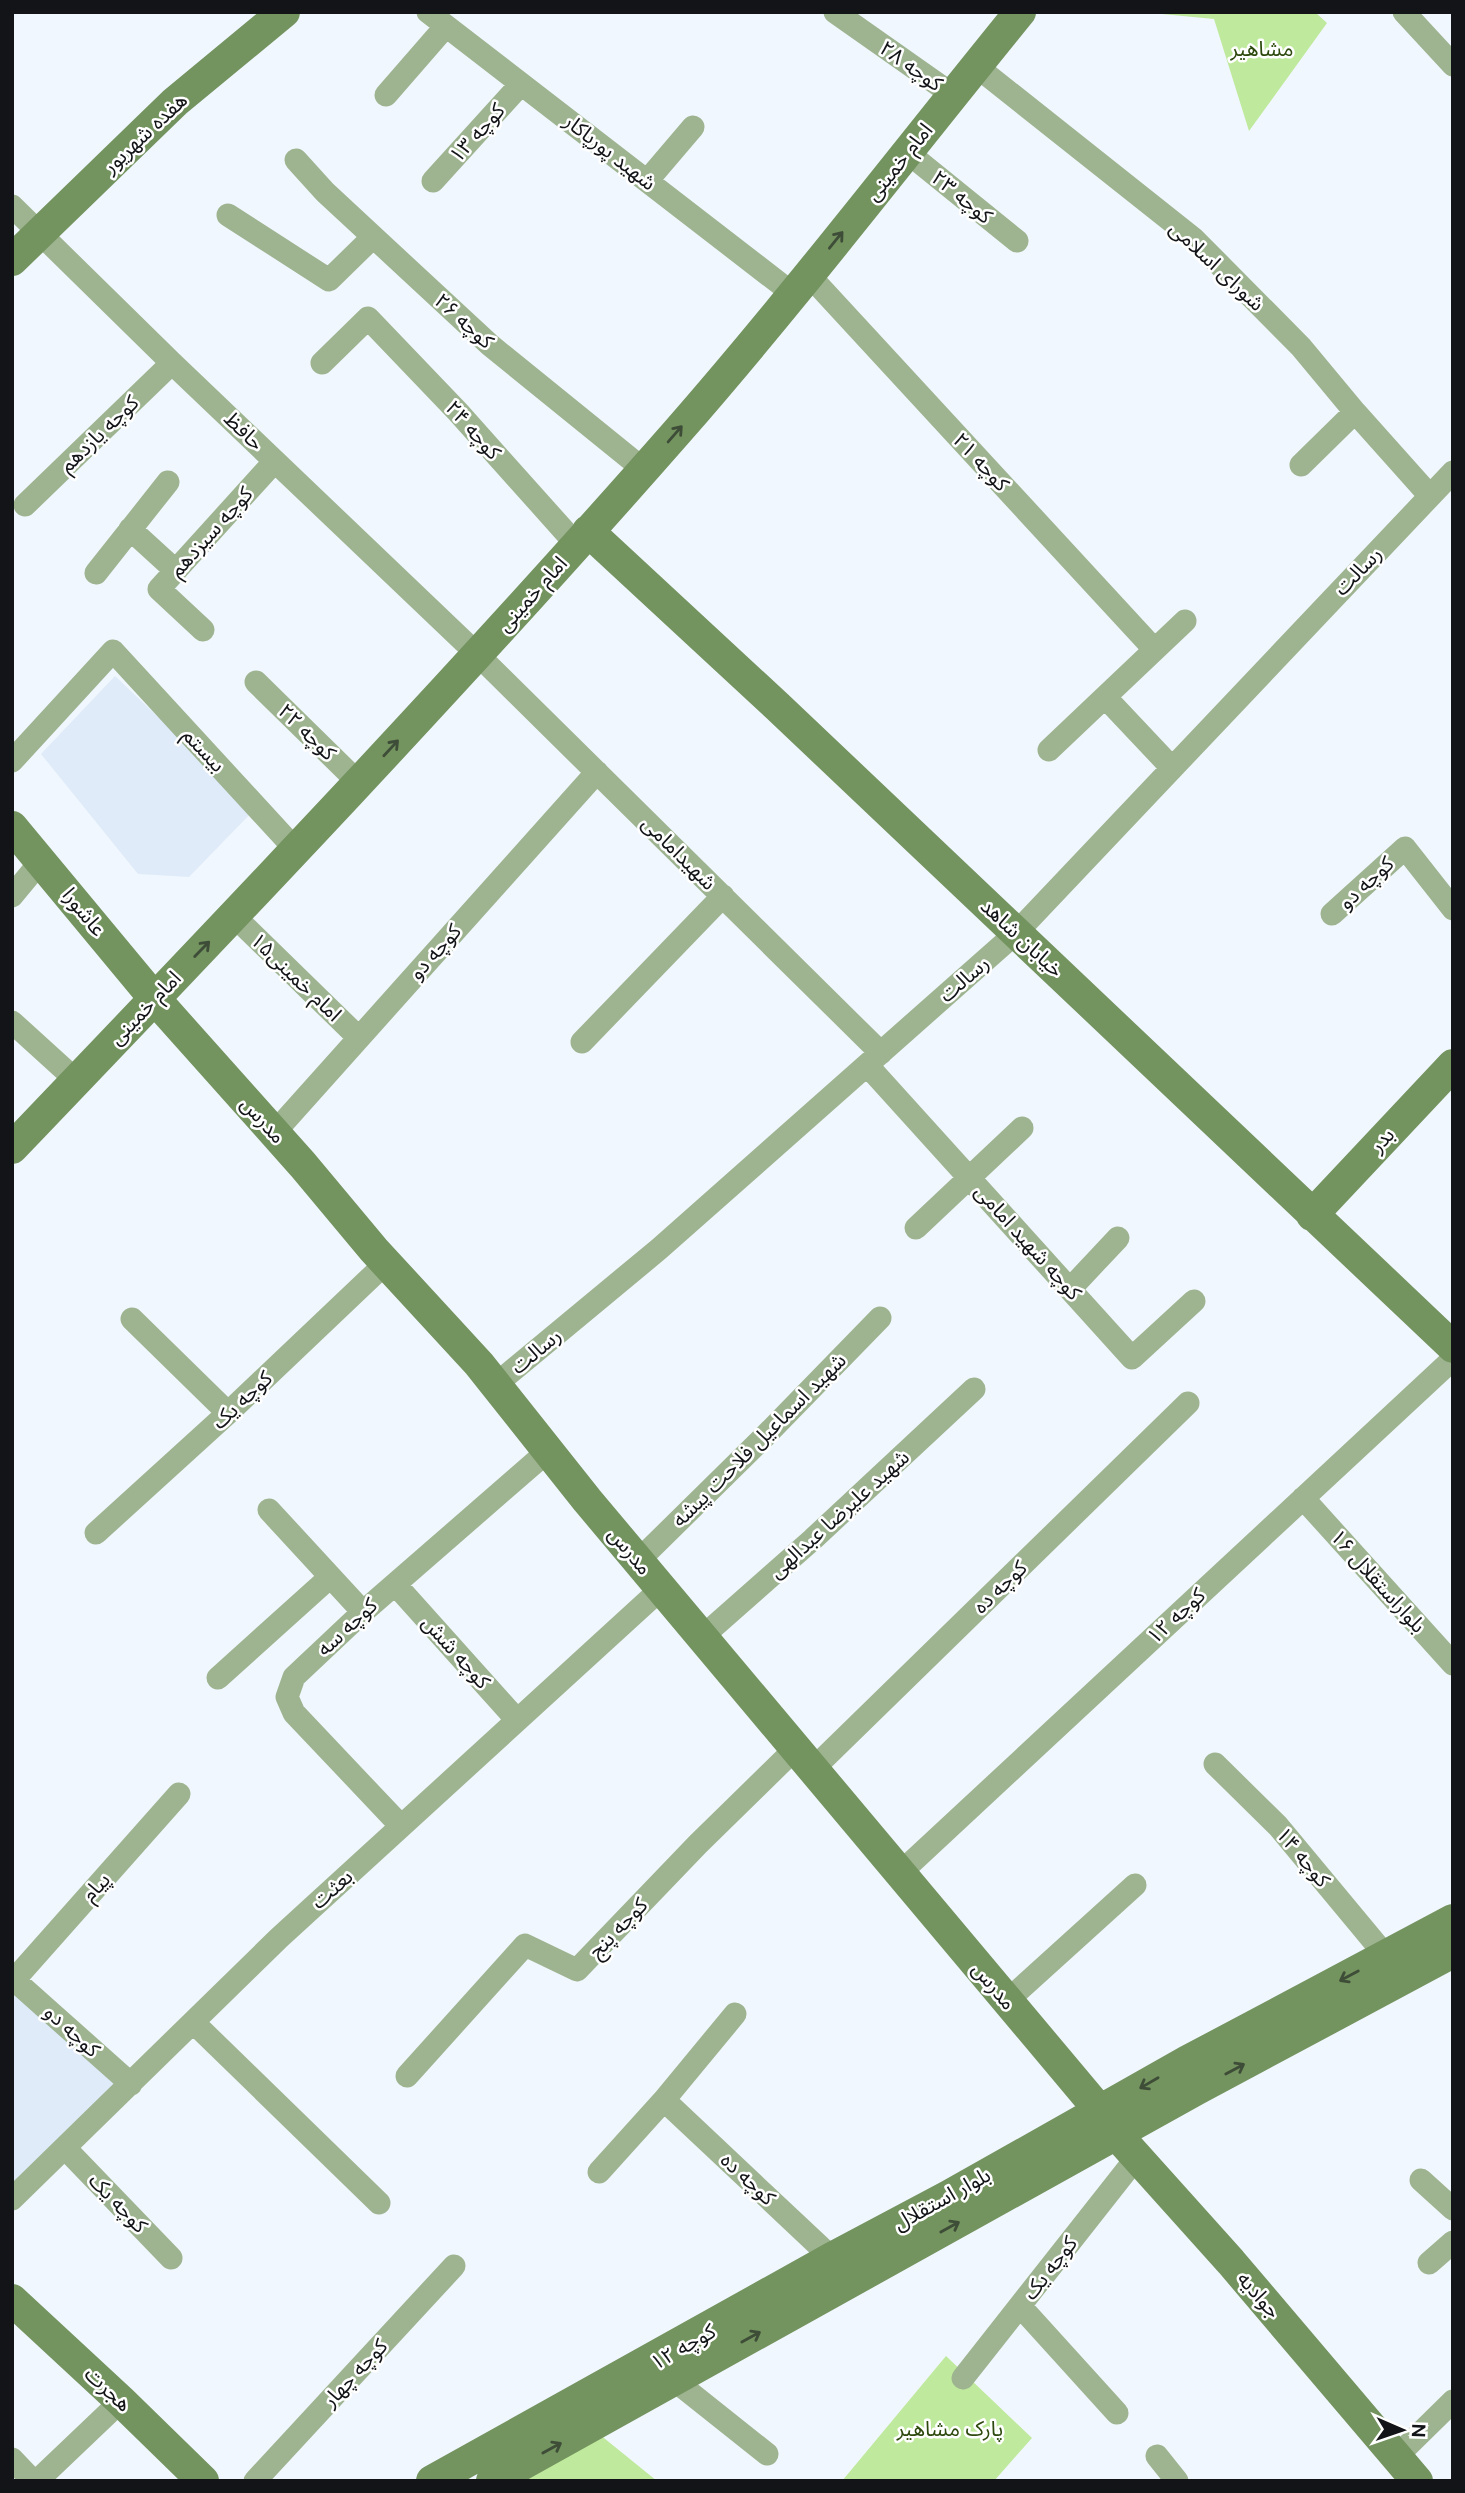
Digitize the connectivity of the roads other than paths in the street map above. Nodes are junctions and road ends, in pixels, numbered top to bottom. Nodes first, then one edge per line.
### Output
1 (284, 12) edge
2 (835, 12) edge
3 (1020, 12) edge
4 (1404, 12) edge
5 (437, 19) edge
6 (1453, 65) edge
7 (976, 66) junction
8 (521, 84) junction
9 (386, 95) dead end
10 (953, 95) junction
11 (693, 127) dead end
12 (907, 152) junction
13 (296, 160) dead end
14 (433, 181) dead end
15 (647, 181) junction
16 (12, 206) edge
17 (228, 215) dead end
18 (40, 234) junction
19 (373, 237) junction
20 (1017, 242) dead end
21 (12, 261) edge
22 (800, 283) junction
23 (172, 363) junction
24 (322, 363) dead end
25 (1354, 412) junction
26 (275, 461) junction
27 (1301, 465) dead end
28 (643, 469) junction
29 (1453, 472) edge
30 (168, 482) dead end
31 (1430, 496) junction
32 (25, 505) dead end
33 (130, 529) junction
34 (582, 537) junction
35 (176, 571) junction
36 (96, 573) dead end
37 (1185, 621) dead end
38 (203, 630) dead end
39 (1154, 649) junction
40 (478, 654) junction
41 (256, 682) dead end
42 (1106, 698) junction
43 (1049, 750) dead end
44 (12, 761) edge
45 (1171, 767) junction
46 (597, 772) junction
47 (359, 783) junction
48 (12, 827) edge
49 (296, 849) junction
50 (41, 860) junction
51 (12, 896) edge
52 (723, 896) junction
53 (1453, 909) edge
54 (1332, 914) dead end
55 (234, 916) junction
56 (1016, 933) junction
57 (154, 998) junction
58 (12, 1023) edge
59 (359, 1038) junction
60 (582, 1042) dead end
61 (874, 1059) junction
62 (1453, 1065) edge
63 (76, 1081) junction
64 (1022, 1128) dead end
65 (274, 1133) junction
66 (12, 1148) edge
67 (968, 1177) junction
68 (1312, 1215) junction
69 (916, 1228) dead end
70 (1118, 1238) dead end
71 (386, 1263) junction
72 (1070, 1289) junction
73 (1194, 1301) dead end
74 (880, 1318) dead end
75 (132, 1319) dead end
76 (1453, 1347) edge
77 (1453, 1359) edge
78 (495, 1385) junction
79 (974, 1389) dead end
80 (1188, 1404) dead end
81 (229, 1413) junction
82 (548, 1451) junction
83 (1303, 1498) junction
84 (269, 1510) dead end
85 (96, 1533) dead end
86 (638, 1561) junction
87 (329, 1578) junction
88 (395, 1584) junction
89 (662, 1588) junction
90 (363, 1612) junction
91 (702, 1637) junction
92 (1453, 1664) edge
93 (218, 1678) dead end
94 (517, 1720) junction
95 (804, 1759) junction
96 (1215, 1764) dead end
97 (179, 1794) dead end
98 (401, 1826) junction
99 (899, 1874) junction
100 (1135, 1885) dead end
101 (1453, 1920) edge
102 (1453, 1952) edge
103 (1386, 1956) junction
104 (13, 1979) edge
105 (1007, 2001) junction
106 (735, 2014) dead end
107 (193, 2022) junction
108 (407, 2076) dead end
109 (131, 2084) junction
110 (664, 2100) junction
111 (1118, 2134) junction
112 (65, 2148) junction
113 (599, 2172) dead end
114 (1421, 2180) dead end
115 (12, 2199) edge
116 (379, 2203) dead end
117 (1453, 2208) edge
118 (916, 2214) junction
119 (1453, 2242) edge
120 (832, 2258) junction
121 (171, 2259) dead end
122 (1429, 2263) dead end
123 (454, 2266) dead end
124 (12, 2300) edge
125 (1020, 2306) junction
126 (963, 2378) dead end
127 (674, 2380) junction
128 (121, 2401) junction
129 (1453, 2401) edge
130 (1117, 2413) dead end
131 (767, 2454) dead end
132 (1157, 2456) dead end
133 (1397, 2456) junction
134 (12, 2459) edge
135 (35, 2481) edge
136 (203, 2481) edge
137 (255, 2481) edge
138 (432, 2481) edge
139 (450, 2481) edge
140 (492, 2481) edge
141 (1177, 2481) edge
142 (1417, 2481) edge

1 - 18 main road, هفده شهریور
2 - 10 street, کوچه ۲۸
3 - 7 main road, امام خمینی
4 - 6 street
5 - 8 street, شهید پورپاکار
5 - 9 street
7 - 10 main road, امام خمینی
7 - 25 street, شورای اسلامی
8 - 14 street, کوچه ۱۳
8 - 15 street, شهید پورپاکار
10 - 12 main road, امام خمینی
11 - 15 street
12 - 20 street, کوچه ۲۳
22 -> 12 main road, امام خمینی
13 - 19 street, کوچه ۲۶
15 - 22 street, شهید پورپاکار
16 - 18 street, حافظ
17 - 19 street
18 - 21 main road, هفده شهریور
18 - 23 street, حافظ
19 - 28 street, کوچه ۲۶
28 -> 22 main road, امام خمینی
22 - 39 street, کوچه ۲۱
23 - 26 street, حافظ
23 - 32 street, کوچه یازدهم
24 - 34 street, کوچه ۲۴
25 - 27 street
25 - 31 street, شورای اسلامی
26 - 35 street, کوچه سیزدهم
26 - 40 street, حافظ
28 - 34 main road, امام خمینی
29 - 31 street, رسالت
30 - 33 street
31 - 45 street, رسالت
33 - 35 street
33 - 36 street
34 - 40 main road, امام خمینی
34 - 56 main road, خیابان شاهد
35 - 38 street, کوچه سیزدهم
37 - 39 street
39 - 42 street
40 - 46 street, شهیدامامی
47 -> 40 main road, امام خمینی
41 - 47 street, کوچه ۲۲
42 - 43 street
42 - 45 street
44 - 49 street, بیستم
45 - 56 street, رسالت
46 - 52 street, شهیدامامی
46 - 59 street, کوچه دو
47 - 49 main road, امام خمینی
48 - 50 main road, عاشورا
49 - 55 main road, امام خمینی
50 - 51 street
50 - 57 main road, عاشورا
52 - 60 street
52 - 61 street, شهیدامامی
53 - 54 street, کوچه دو
57 -> 55 main road, امام خمینی
55 - 59 street, امام خمینی۱۵
56 - 61 street, رسالت
56 - 68 main road, خیابان شاهد
57 - 63 main road, امام خمینی
57 - 65 main road, مدرس
58 - 63 street
59 - 65 street, کوچه دو
61 - 67 street, کوچه شهید امامی
61 - 78 street, رسالت
62 - 68 main road, بدر
63 - 66 main road, امام خمینی
64 - 67 street
65 - 71 main road, مدرس
67 - 69 street
67 - 72 street, کوچه شهید امامی
68 - 76 main road, خیابان شاهد
70 - 72 street
71 - 78 main road, مدرس
71 - 81 street, کوچه یک
72 - 73 street, کوچه شهید امامی
74 - 86 street, شهید اسماعیل فلاحت پیشه
75 - 81 street
77 - 83 street, کوچه ۱۲
78 - 82 main road, مدرس
79 - 91 street, شهید علیرضا عبدالهی
80 - 95 street, کوچه ده
81 - 85 street, کوچه یک
82 - 86 main road, مدرس
82 - 88 street, کوچه سه
83 - 92 street, بلواراستقلال ۱۶
83 - 99 street, کوچه ۱۲
84 - 87 street
86 - 89 main road, مدرس
87 - 90 street
87 - 93 street
88 - 90 street, کوچه سه
88 - 94 street, کوچه شش
89 - 91 main road, مدرس
89 - 94 street, بعثت
90 - 98 street, کوچه سه
91 - 95 main road, مدرس
94 - 98 street, بعثت
95 - 99 main road, مدرس
95 - 108 street, کوچه پنج
96 - 103 street, کوچه ۱۴
97 - 104 street, پیام
98 - 107 street, بعثت
99 - 105 main road, مدرس
100 - 105 street
101 - 103 main road, بلوار استقلال
111 -> 102 main road, بلوار استقلال
103 -> 111 main road, بلوار استقلال
104 - 109 street, کوچه دو
105 - 111 main road, مدرس
106 - 110 street
107 - 109 street, بعثت
107 - 116 street
109 - 112 street, بعثت
110 - 113 street
110 - 120 street, کوچه ده
111 - 118 main road, بلوار استقلال
111 - 125 street, کوچه یک
127 -> 111 main road, بلوار استقلال
111 - 133 main road, جوادیه
112 - 115 street, بعثت
112 - 121 street, کوچه یک
114 - 117 street
118 - 120 main road, بلوار استقلال
118 - 139 street, کوچه ۱۲
119 - 122 street
120 - 138 main road, بلوار استقلال
123 - 137 street, کوچه چهار
124 - 128 main road, هجرت
125 - 126 street, کوچه یک
125 - 130 street
127 - 131 street
140 -> 127 main road, بلوار استقلال
128 - 135 street
128 - 136 main road, هجرت
129 - 133 street
132 - 141 street
133 - 142 main road, جوادیه
134 - 135 street

